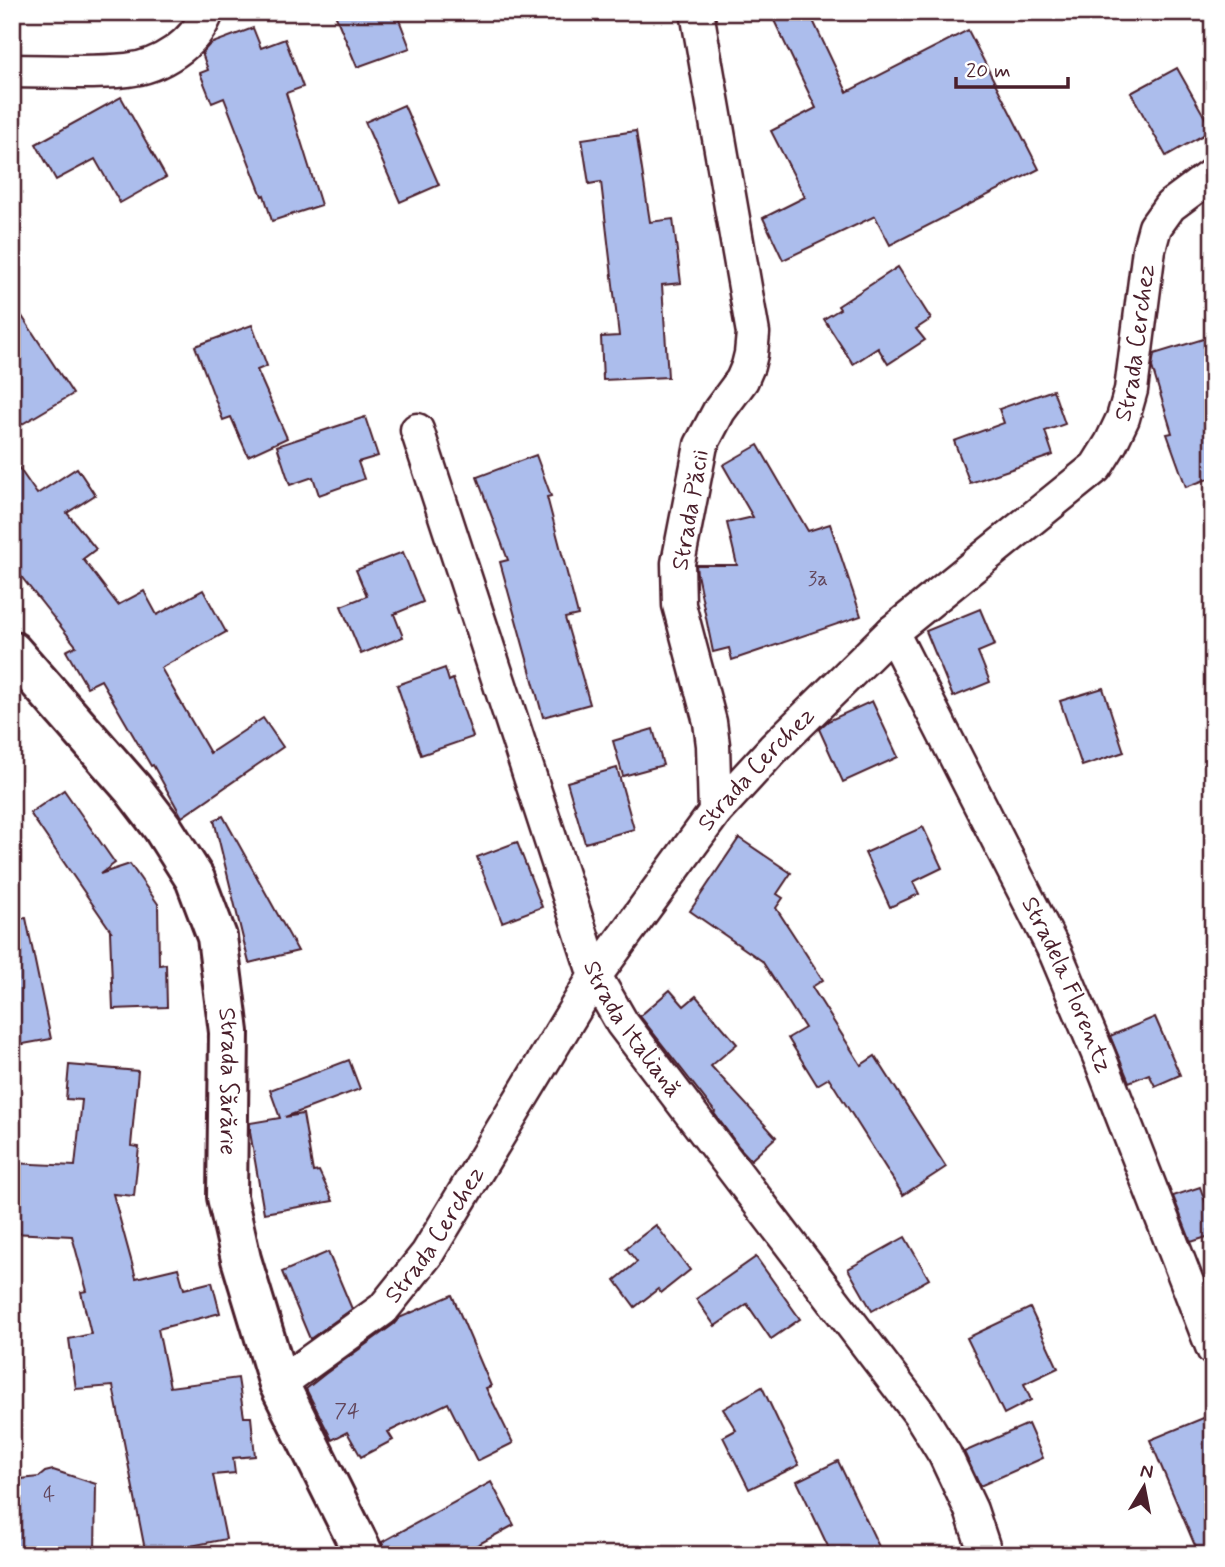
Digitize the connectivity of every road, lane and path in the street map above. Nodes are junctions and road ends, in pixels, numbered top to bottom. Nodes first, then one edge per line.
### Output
1 (206, 12) edge
2 (697, 12) edge
3 (12, 71) edge
4 (1213, 174) edge
5 (417, 430) dead end
6 (892, 632) junction
7 (12, 651) edge
8 (715, 812) junction
9 (595, 976) junction
10 (1213, 1349) edge
11 (279, 1384) junction
12 (365, 1555) edge
13 (986, 1555) edge

1 - 3 street
2 - 8 street, Strada Păcii
4 - 6 street, Strada Cerchez
5 - 9 street, Strada Italiană
6 - 8 street, Strada Cerchez
6 - 10 street, Stradela Florentz
7 - 11 street, Strada Sărărie
8 - 9 street, Strada Cerchez
9 - 11 street, Strada Cerchez
9 - 13 street, Strada Italiană
11 - 12 street, Strada Sărărie

